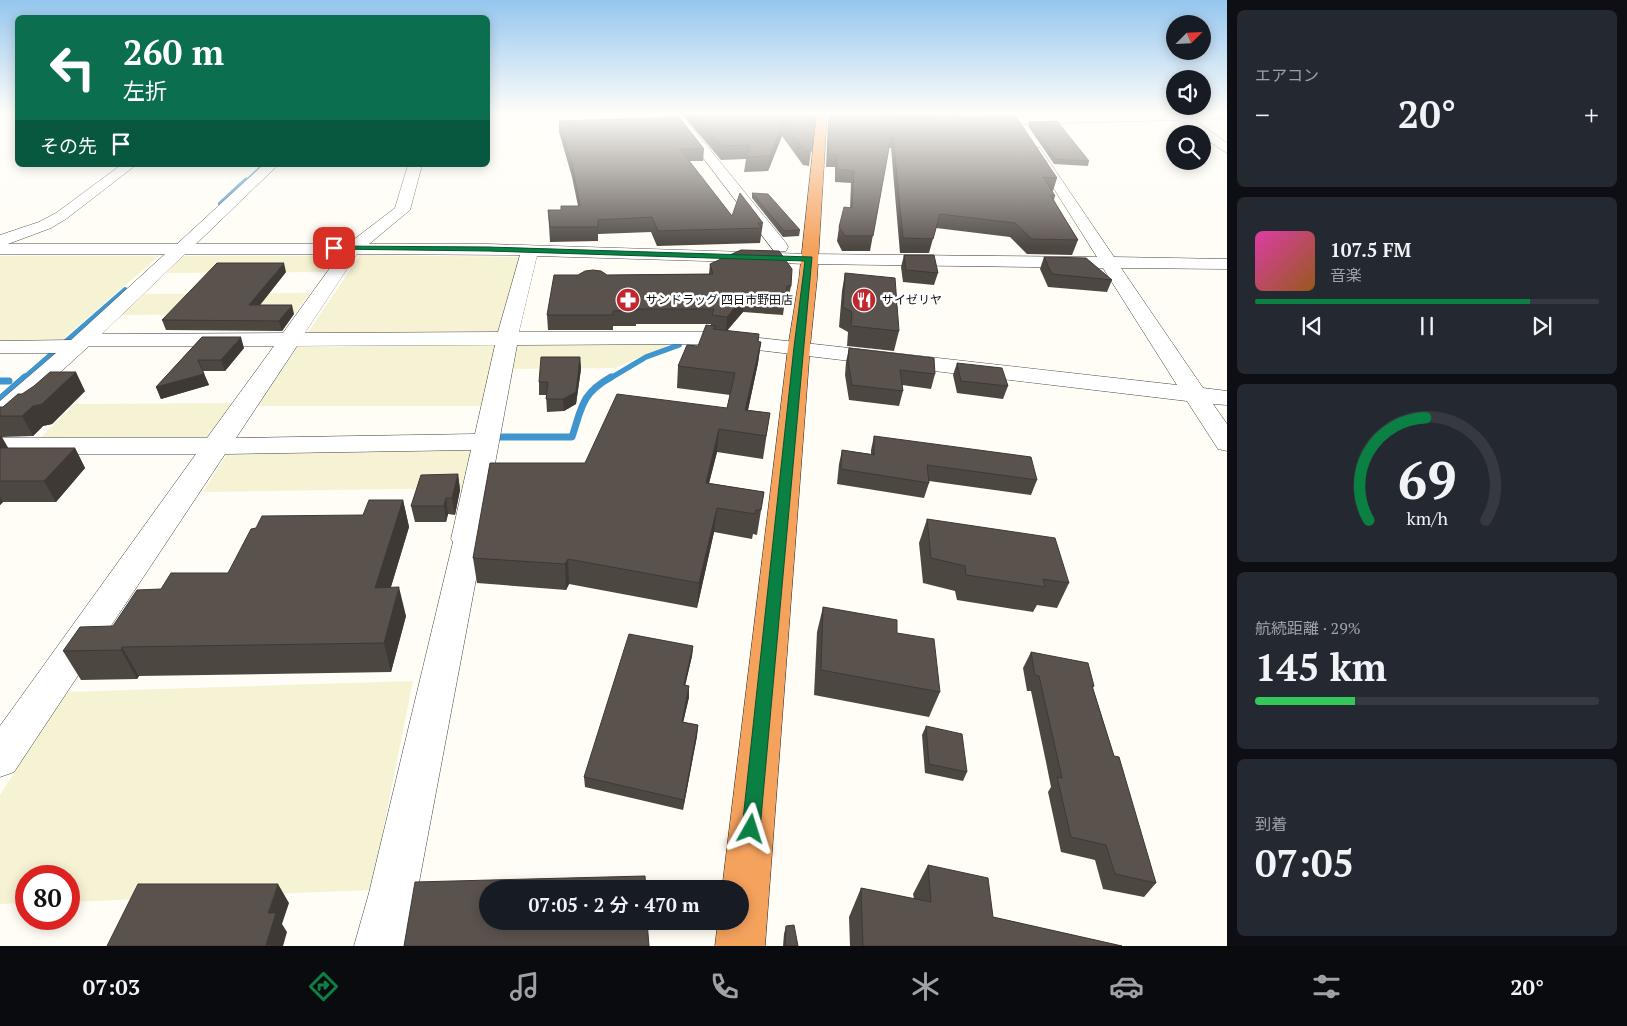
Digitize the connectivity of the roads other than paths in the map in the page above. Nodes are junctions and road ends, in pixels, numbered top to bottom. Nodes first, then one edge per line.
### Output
1 (710, 158) edge
2 (820, 158) edge
3 (1040, 158) edge
4 (126, 167) edge
5 (269, 167) edge
6 (414, 167) edge
7 (38, 227) junction
8 (0, 241) edge
9 (780, 247) dead end
10 (183, 248) junction
11 (353, 248) junction
12 (0, 249) edge
13 (20, 249) junction
14 (530, 250) junction
15 (809, 259) junction
16 (1107, 262) junction
17 (1227, 264) edge
18 (507, 339) junction
19 (290, 340) junction
20 (78, 344) junction
21 (0, 347) edge
22 (798, 347) junction
23 (1196, 395) junction
24 (1227, 398) edge
25 (0, 414) edge
26 (486, 442) junction
27 (1227, 443) edge
28 (0, 446) edge
29 (215, 446) junction
30 (0, 760) edge
31 (379, 946) edge
32 (740, 946) edge

1 - 9 street
2 - 15 highway
3 - 16 street
4 - 7 street
5 - 10 street
6 - 11 street
7 - 8 street
7 - 13 street
10 - 11 street
10 - 13 street
10 - 20 street
11 - 14 street
11 - 19 street
12 - 13 street
14 - 15 street
14 - 18 street
15 - 16 street
15 - 22 highway
16 - 17 street
16 - 23 street
18 - 19 street
18 - 22 street
18 - 26 street
19 - 20 street
19 - 29 street
20 - 21 street
20 - 25 street
22 - 23 street
22 - 32 highway
23 - 24 street
23 - 27 street
26 - 29 street
26 - 31 street
28 - 29 street
29 - 30 street

